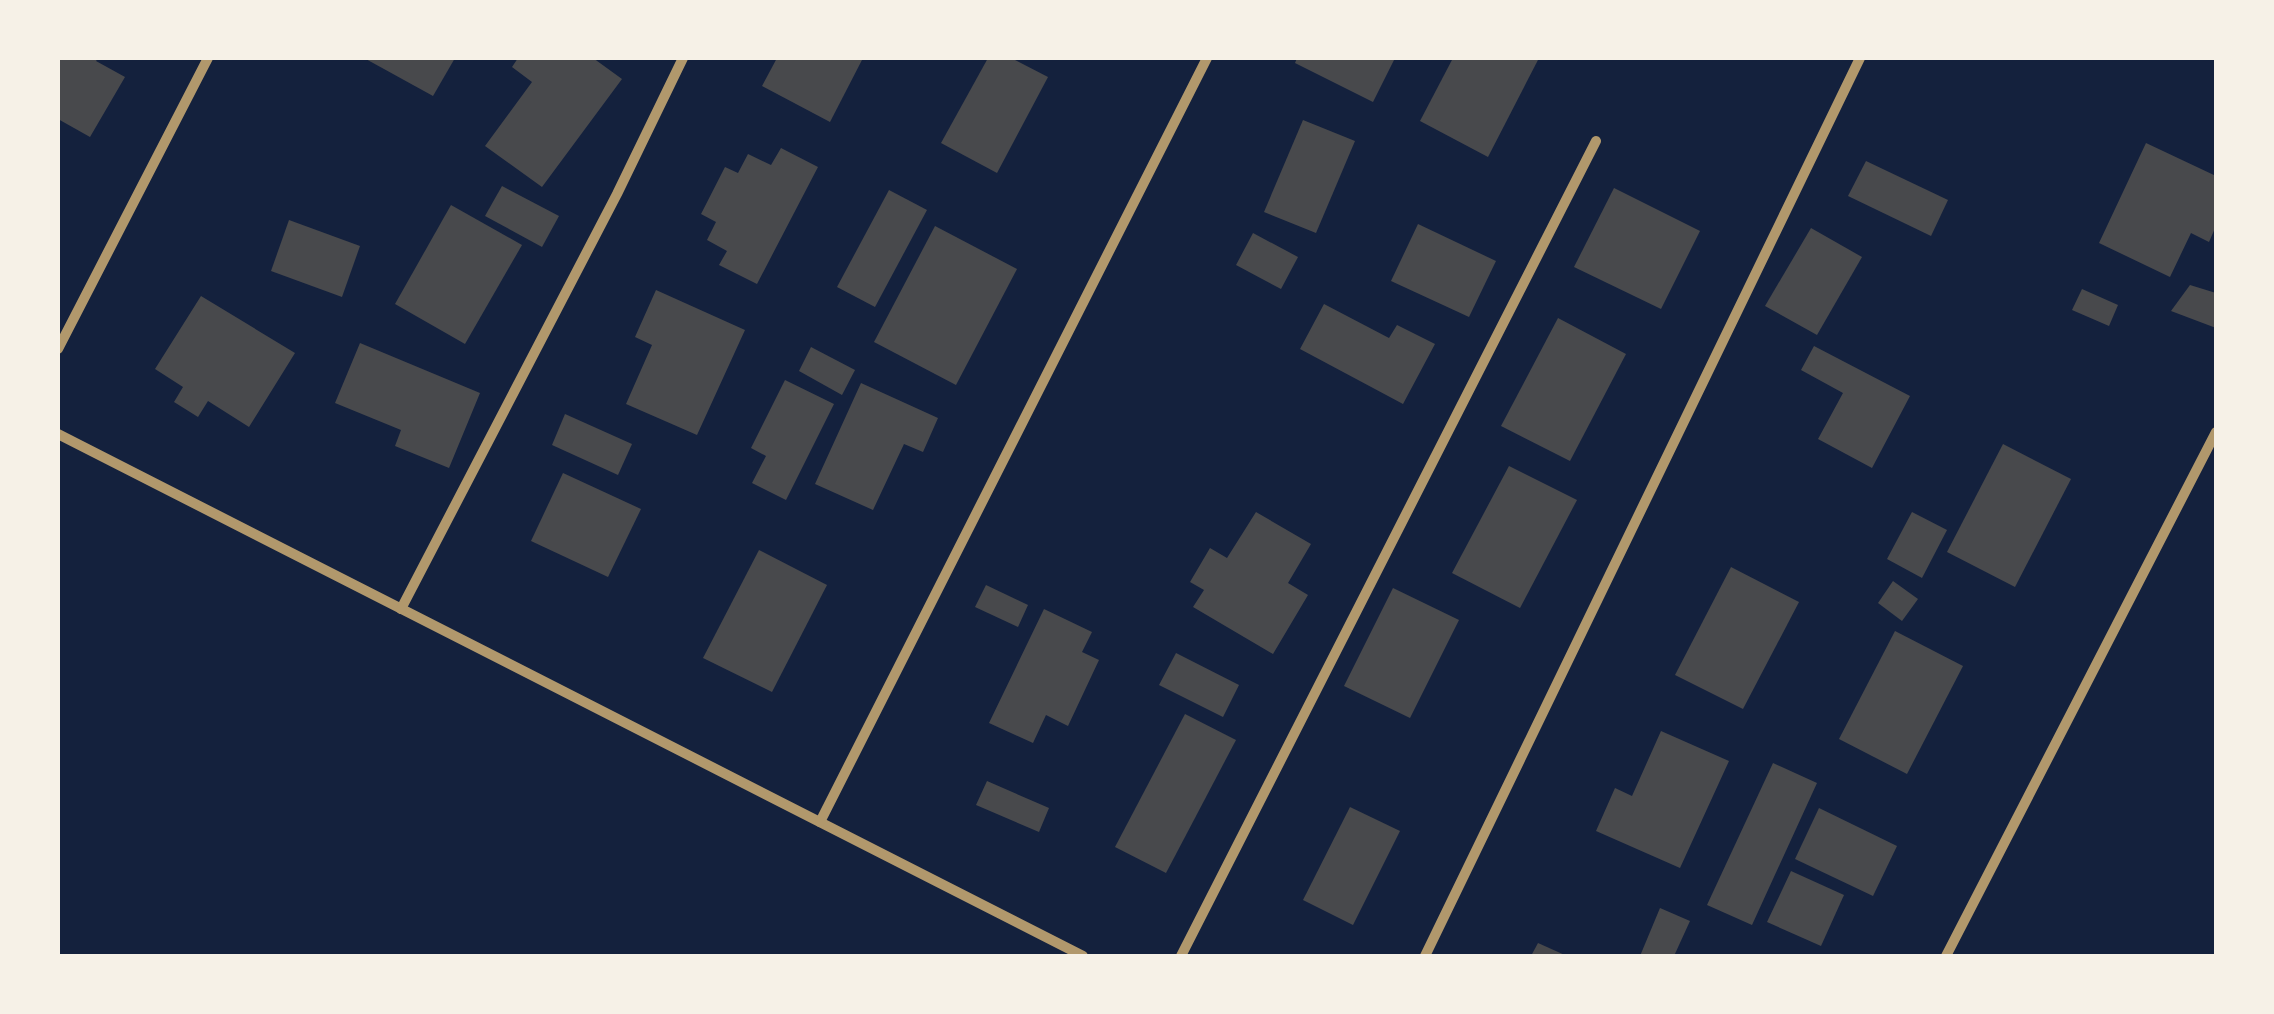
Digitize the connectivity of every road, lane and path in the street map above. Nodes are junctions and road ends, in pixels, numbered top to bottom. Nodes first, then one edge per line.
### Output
1 (208, 58) edge
2 (683, 58) edge
3 (1207, 58) edge
4 (1860, 58) edge
5 (1596, 141) dead end
6 (58, 349) edge
7 (2216, 432) edge
8 (58, 434) edge
9 (401, 609) junction
10 (820, 822) junction
11 (1081, 956) edge
12 (1182, 956) edge
13 (1426, 956) edge
14 (1946, 956) edge

1 - 6 street
2 - 9 street
3 - 10 street
4 - 13 street
5 - 12 street
7 - 14 street
8 - 9 street
9 - 10 street
10 - 11 street

